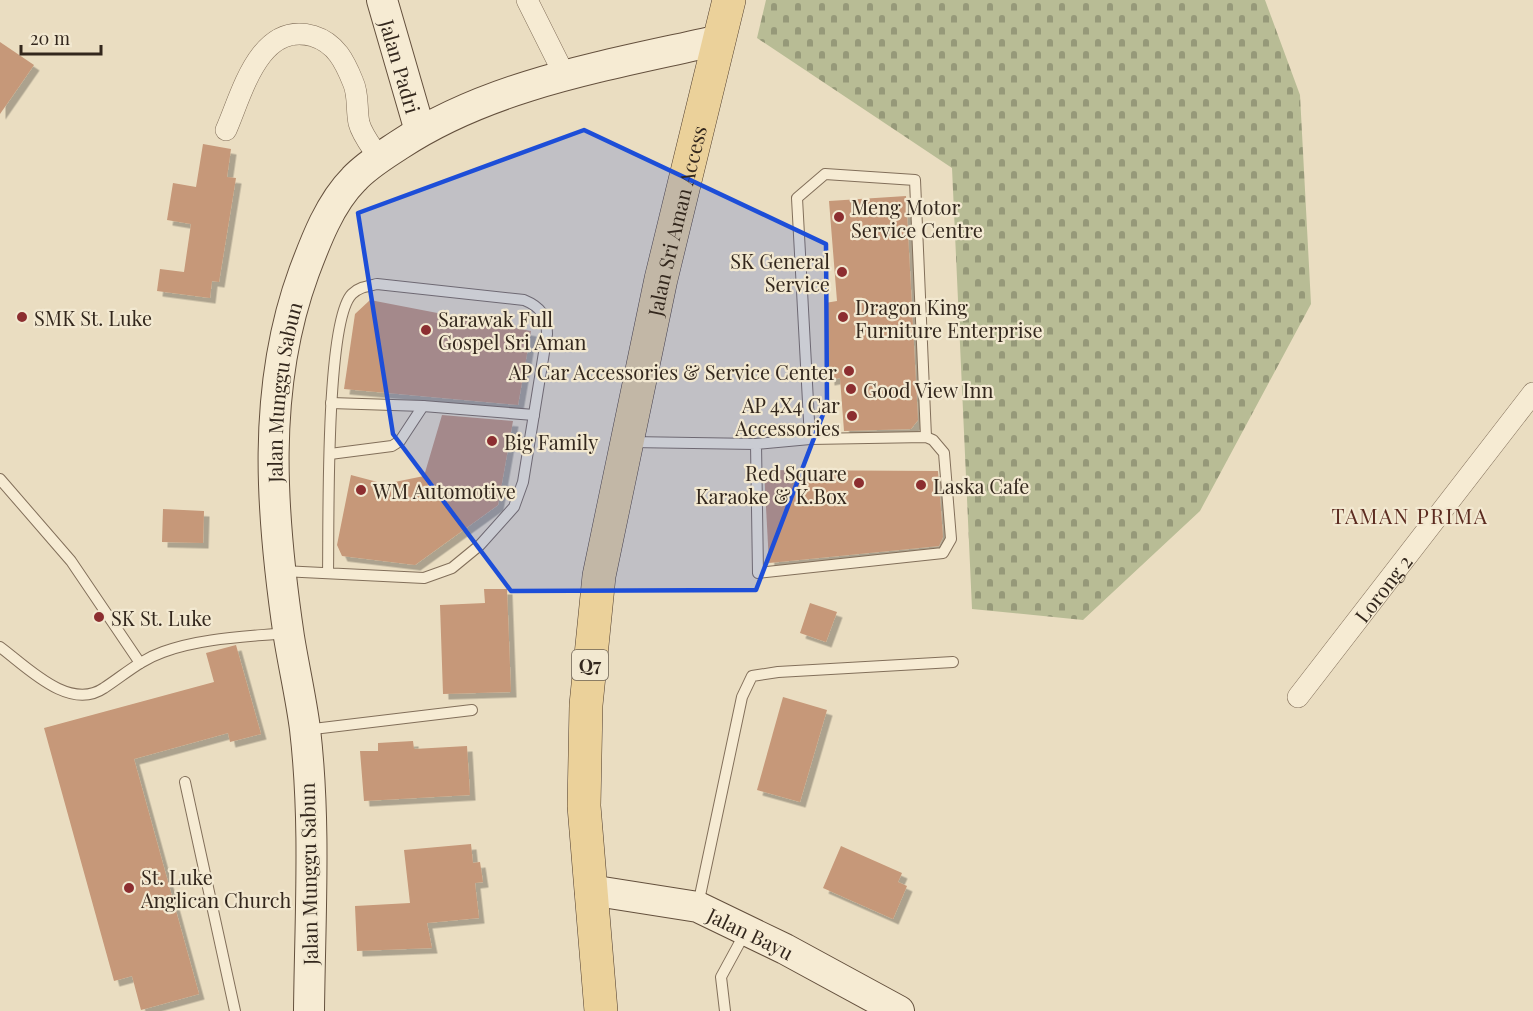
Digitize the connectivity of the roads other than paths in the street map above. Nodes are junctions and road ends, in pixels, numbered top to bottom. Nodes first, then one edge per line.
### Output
1 (382, 0) edge
2 (527, 0) edge
3 (729, 0) edge
4 (719, 40) junction
5 (565, 76) junction
6 (226, 130) dead end
7 (420, 132) junction
8 (380, 158) junction
9 (1533, 393) edge
10 (330, 403) junction
11 (423, 406) junction
12 (534, 415) junction
13 (926, 437) junction
14 (810, 439) junction
15 (627, 442) junction
16 (756, 444) junction
17 (330, 454) junction
18 (0, 479) edge
19 (282, 571) junction
20 (328, 573) junction
21 (289, 633) junction
22 (0, 647) edge
23 (953, 662) dead end
24 (140, 663) junction
25 (1298, 697) dead end
26 (472, 710) dead end
27 (305, 730) junction
28 (185, 782) dead end
29 (590, 890) junction
30 (698, 907) junction
31 (746, 930) junction
32 (235, 1011) edge
33 (309, 1011) edge
34 (601, 1011) edge
35 (725, 1011) edge
36 (900, 1011) edge

1 - 7 street, Jalan Padri
2 - 5 street
3 - 4 main road, Jalan Sri Aman Access / Q7
4 - 5 street, Jalan Munggu Sabun
4 - 15 main road, Jalan Sri Aman Access / Q7
5 - 7 street, Jalan Munggu Sabun
6 - 8 street
7 - 8 street, Jalan Munggu Sabun
8 - 19 street, Jalan Munggu Sabun
9 - 25 street, Lorong 2
10 - 11 lane
10 - 12 lane
10 - 17 lane
11 - 12 lane
11 - 17 lane
12 - 20 lane
13 - 14 lane
13 - 14 lane
13 - 16 lane
14 - 16 lane
15 - 16 lane
15 - 29 main road, Q7
17 - 20 lane
18 - 24 lane
19 - 20 lane
19 - 21 street, Jalan Munggu Sabun
21 - 24 lane
21 - 27 street, Jalan Munggu Sabun
22 - 24 lane
23 - 30 lane
26 - 27 lane
27 - 33 street, Jalan Munggu Sabun
28 - 32 lane
29 - 30 street, Jalan Bayu
29 - 34 main road, Q7
30 - 31 street, Jalan Bayu
31 - 35 lane
31 - 36 street, Jalan Bayu

